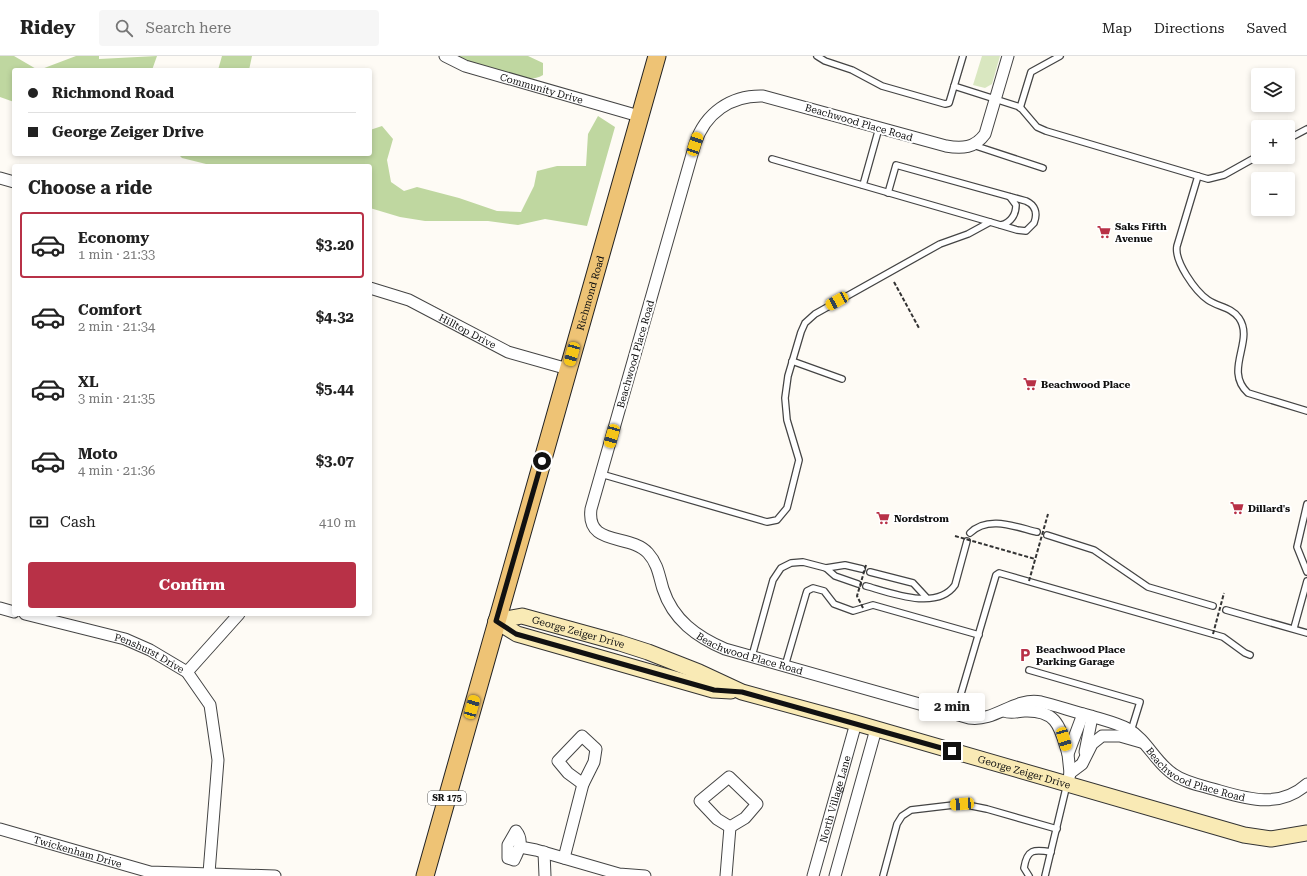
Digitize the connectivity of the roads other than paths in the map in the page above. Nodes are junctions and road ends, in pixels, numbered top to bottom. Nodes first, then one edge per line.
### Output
1 (445, 56) edge
2 (657, 56) edge
3 (963, 56) edge
4 (1008, 56) edge
5 (1060, 56) edge
6 (819, 57) edge
7 (954, 86) junction
8 (996, 99) junction
9 (1020, 108) junction
10 (639, 116) junction
11 (880, 128) junction
12 (1307, 129) edge
13 (1295, 135) edge
14 (973, 145) junction
15 (772, 160) dead end
16 (1251, 160) edge
17 (1043, 168) dead end
18 (1198, 176) junction
19 (0, 178) edge
20 (12, 181) edge
21 (863, 185) junction
22 (888, 192) junction
23 (1010, 196) junction
24 (990, 222) junction
25 (1000, 225) junction
26 (372, 289) edge
27 (792, 361) junction
28 (568, 370) junction
29 (842, 379) dead end
30 (1307, 410) edge
31 (601, 474) junction
32 (1307, 504) edge
33 (1037, 532) dead end
34 (970, 533) dead end
35 (1047, 535) dead end
36 (967, 541) dead end
37 (864, 567) road end
38 (826, 568) junction
39 (870, 572) dead end
40 (1307, 572) edge
41 (1307, 581) edge
42 (858, 584) dead end
43 (866, 586) dead end
44 (926, 598) junction
45 (1213, 606) dead end
46 (0, 608) edge
47 (1226, 610) dead end
48 (12, 611) edge
49 (33, 616) edge
50 (237, 616) edge
51 (496, 621) junction
52 (1294, 628) junction
53 (1307, 633) edge
54 (978, 635) junction
55 (1250, 655) dead end
56 (752, 656) junction
57 (785, 666) junction
58 (1028, 670) dead end
59 (187, 672) junction
60 (1003, 711) junction
61 (955, 714) junction
62 (1088, 716) junction
63 (856, 723) junction
64 (876, 729) junction
65 (1131, 731) junction
66 (1064, 739) junction
67 (1146, 743) junction
68 (1068, 754) junction
69 (1083, 761) junction
70 (1069, 779) junction
71 (583, 784) dead end
72 (1307, 784) edge
73 (730, 827) junction
74 (0, 829) edge
75 (1057, 829) junction
76 (1307, 833) edge
77 (520, 847) dead end
78 (544, 852) junction
79 (1051, 852) junction
80 (564, 858) junction
81 (209, 873) junction
82 (275, 876) edge
83 (425, 876) edge
84 (545, 876) edge
85 (645, 876) edge
86 (726, 876) edge
87 (813, 876) edge
88 (835, 876) edge
89 (883, 876) edge
90 (1029, 876) edge
91 (1045, 876) edge

1 - 10 street, Community Drive
2 - 10 main road, Richmond Road / SR 175
3 - 7 lane
4 - 8 street
5 - 9 lane
6 - 7 lane
7 - 8 lane
8 - 9 lane
8 - 14 street
9 - 18 lane
10 - 28 main road, Richmond Road / SR 175
11 - 14 street, Beachwood Place Road
11 - 21 lane
11 - 31 street, Beachwood Place Road
12 - 13 lane
14 - 17 lane
15 - 21 lane
16 - 18 lane
18 - 30 lane
19 - 20 street
21 - 22 lane
22 - 23 lane
22 - 24 lane
23 - 25 lane
23 - 25 lane
24 - 25 lane
24 - 27 lane
26 - 28 street, Hilltop Drive
27 - 29 lane
27 - 31 lane
28 - 51 main road, Richmond Road / SR 175
31 - 56 street, Beachwood Place Road
32 - 40 lane
33 - 34 lane
35 - 45 lane
36 - 44 lane
37 - 38 lane
38 - 42 lane
38 - 56 lane
39 - 44 lane
41 - 52 lane
43 - 44 lane
46 - 48 street
47 - 52 lane
49 - 59 street, Penshurst Drive
50 - 59 street
51 - 63 street, George Zeiger Drive
51 - 83 main road, Richmond Road / SR 175
52 - 53 lane
54 - 55 lane
54 - 57 lane
54 - 61 lane
56 - 57 street, Beachwood Place Road
57 - 61 street, Beachwood Place Road
58 - 65 lane
59 - 81 street, Penshurst Drive
60 - 61 street, Beachwood Place Road
60 - 62 street, Beachwood Place Road
60 - 66 street
62 - 65 street, Beachwood Place Road
62 - 66 street
62 - 68 street
62 - 69 street
63 - 64 street, George Zeiger Drive
63 - 87 street, North Village Lane
64 - 70 street, George Zeiger Drive
64 - 88 street
65 - 67 street, Beachwood Place Road
66 - 68 street
67 - 69 street
67 - 72 street, Beachwood Place Road
68 - 70 street
69 - 70 street
70 - 75 lane
70 - 76 street, George Zeiger Drive
71 - 80 street
73 - 73 street
73 - 86 street
74 - 81 street, Twickenham Drive
75 - 79 lane
75 - 89 lane
77 - 78 street
78 - 80 street
78 - 84 street
79 - 90 lane
79 - 91 lane
80 - 85 street
81 - 82 street, Twickenham Drive

